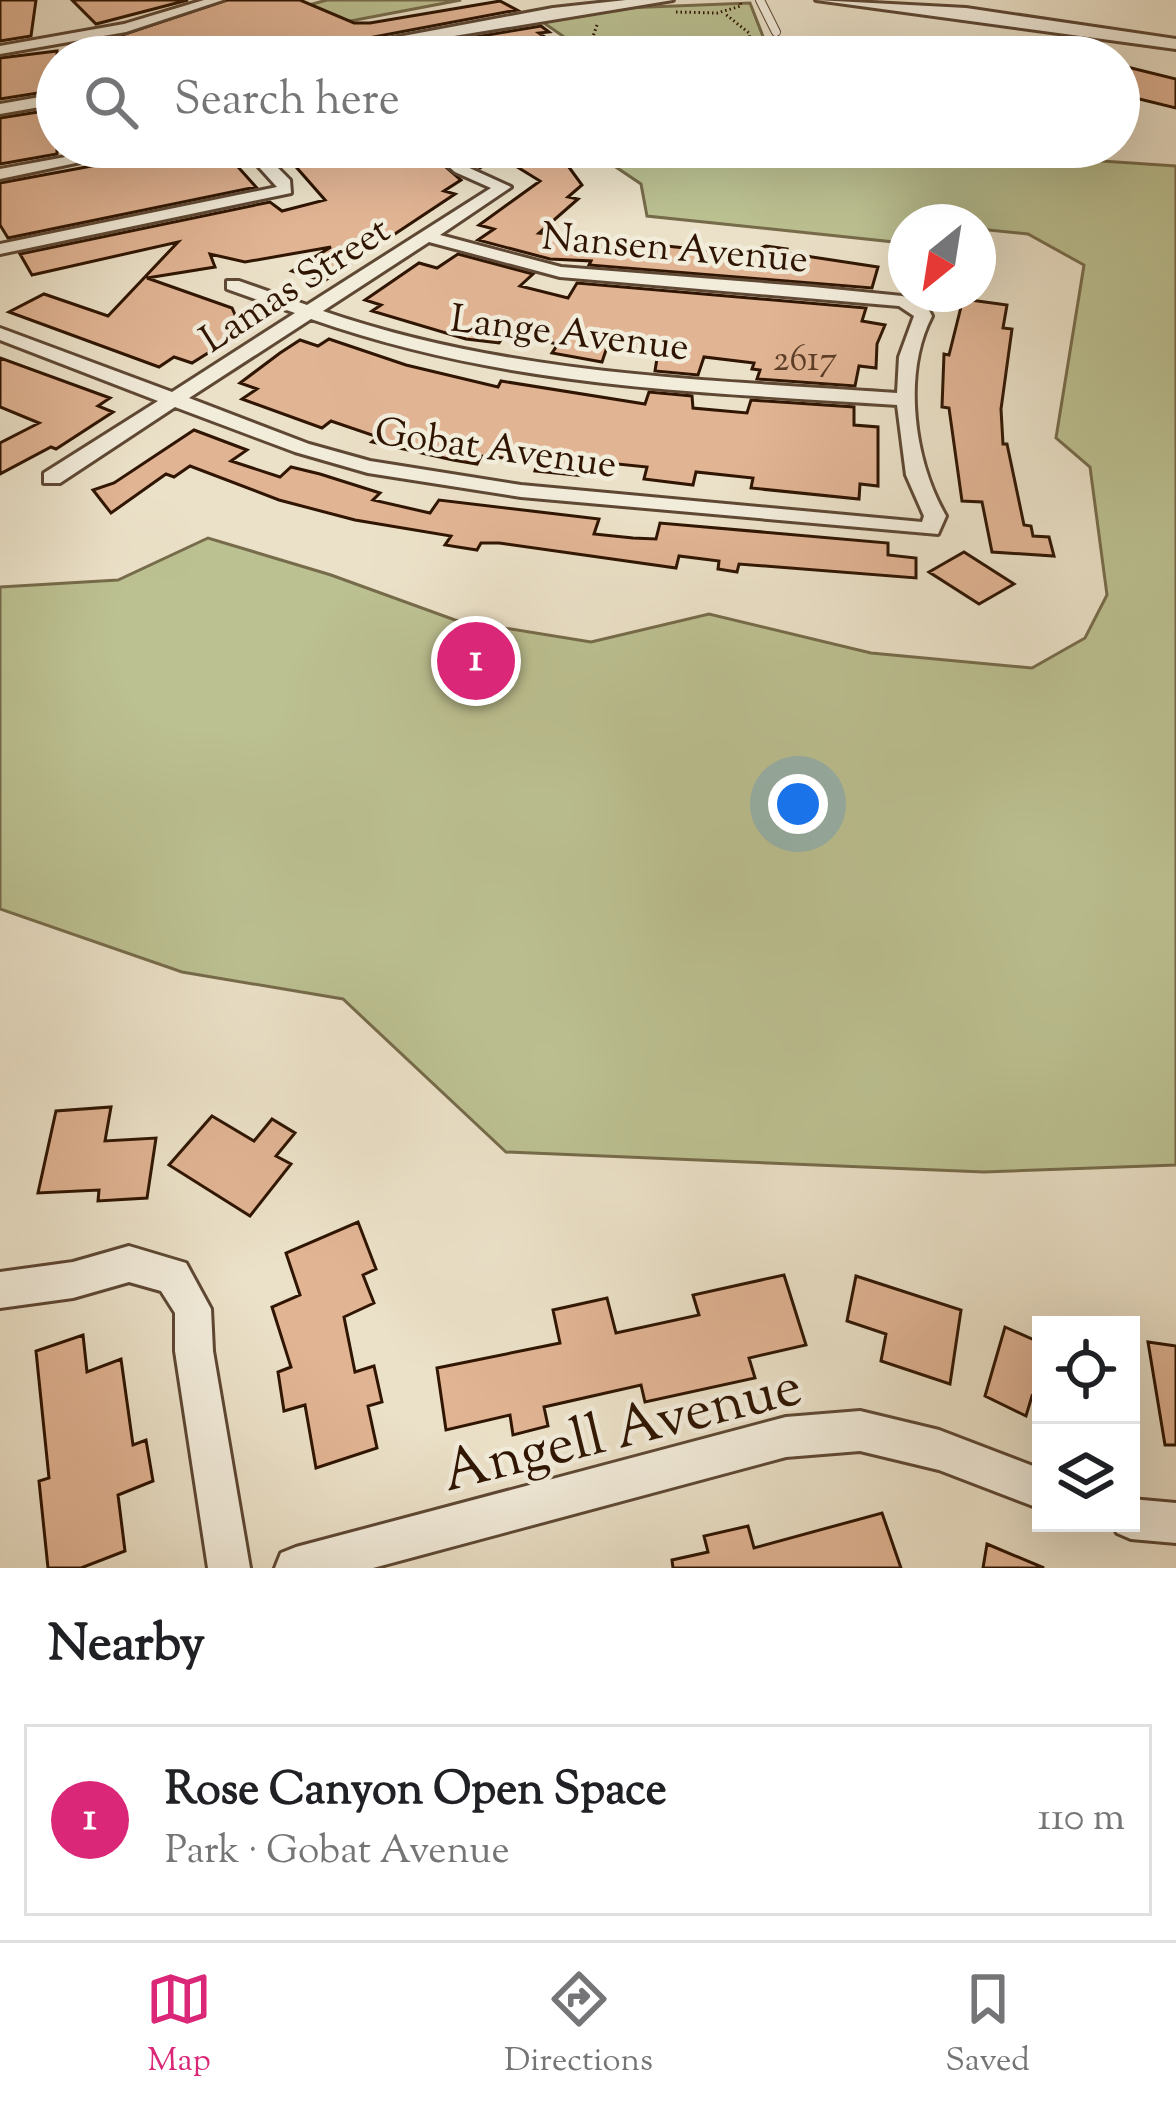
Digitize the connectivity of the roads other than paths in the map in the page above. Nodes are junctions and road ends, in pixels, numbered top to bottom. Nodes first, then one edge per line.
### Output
1 (217, 0) edge
2 (665, 0) edge
3 (760, 0) edge
4 (824, 0) edge
5 (138, 8) dead end
6 (160, 18) junction
7 (776, 32) dead end
8 (89, 36) edge
9 (430, 36) edge
10 (1120, 36) edge
11 (1140, 39) edge
12 (1176, 44) edge
13 (36, 45) edge
14 (0, 50) edge
15 (36, 103) edge
16 (0, 110) edge
17 (36, 167) edge
18 (269, 168) edge
19 (459, 168) edge
20 (0, 174) edge
21 (428, 237) junction
22 (0, 249) edge
23 (233, 285) dead end
24 (310, 311) junction
25 (0, 334) edge
26 (173, 400) junction
27 (908, 400) junction
28 (52, 478) dead end
29 (0, 1290) edge
30 (1032, 1486) edge
31 (1140, 1520) edge
32 (1176, 1523) edge
33 (229, 1568) edge
34 (296, 1568) edge

1 - 6 street
2 - 9 street
3 - 7 lane
4 - 10 street
5 - 6 street
6 - 8 street
11 - 12 street
13 - 14 street
15 - 16 street
17 - 20 street
18 - 22 street
19 - 21 street, Lamas Street
21 - 24 street, Lamas Street
21 - 27 street, Nansen Avenue
23 - 24 street, Lange Avenue
24 - 26 street, Lamas Street
24 - 27 street, Lange Avenue
25 - 26 street, Gobat Avenue
26 - 27 street, Gobat Avenue
26 - 28 street, Lamas Street
29 - 33 street
30 - 34 street, Angell Avenue
31 - 32 street

